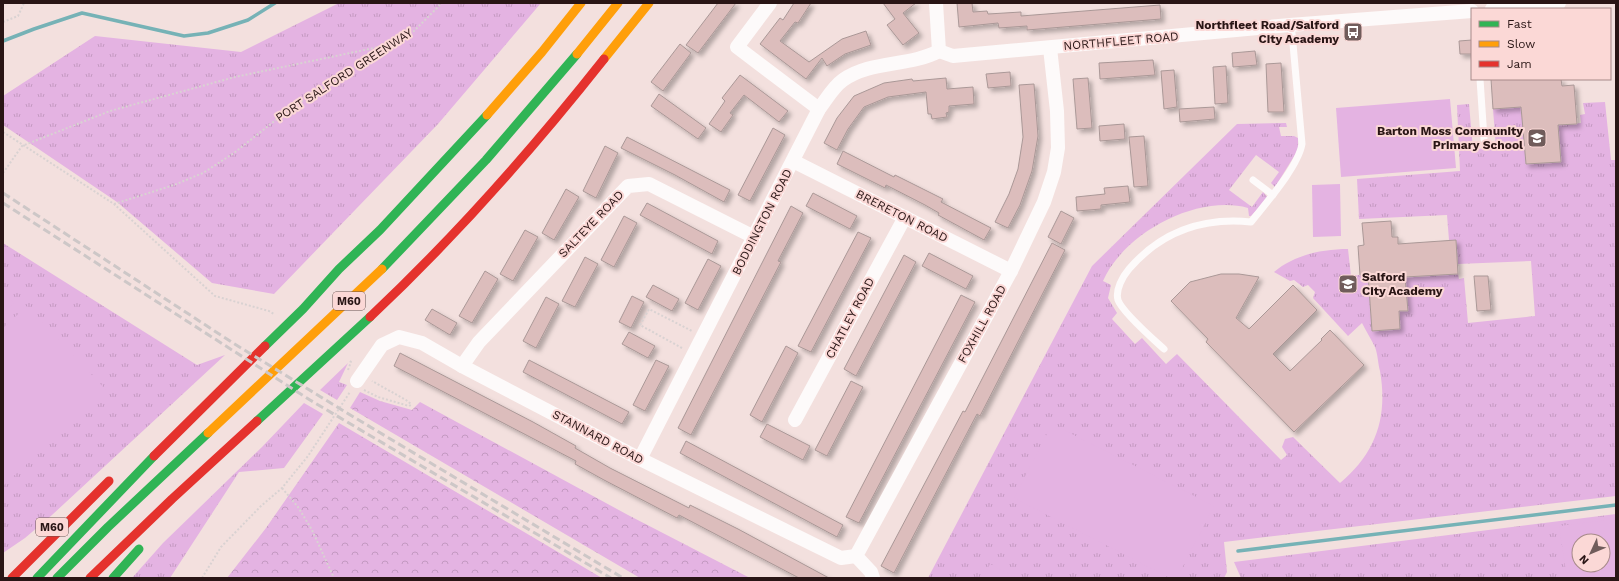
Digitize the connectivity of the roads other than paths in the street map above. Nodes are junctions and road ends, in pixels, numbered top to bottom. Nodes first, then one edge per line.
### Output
1 (581, 3) edge
2 (618, 3) edge
3 (649, 3) edge
4 (770, 3) edge
5 (936, 3) edge
6 (1545, 3) edge
7 (1559, 3) edge
8 (1442, 8) edge
9 (1501, 8) edge
10 (1471, 11) edge
11 (1290, 25) junction
12 (1050, 48) junction
13 (939, 51) junction
14 (1480, 80) edge
15 (819, 108) junction
16 (1484, 139) dead end
17 (793, 161) junction
18 (1253, 180) dead end
19 (1272, 195) junction
20 (905, 217) junction
21 (754, 237) junction
22 (339, 269) junction
23 (1011, 271) junction
24 (1164, 349) dead end
25 (246, 352) dead end
26 (462, 366) junction
27 (359, 382) road end
28 (795, 420) dead end
29 (640, 459) junction
30 (118, 472) dead end
31 (198, 475) junction
32 (101, 488) junction
33 (167, 517) dead end
34 (42, 535) dead end
35 (145, 542) dead end
36 (856, 556) junction
37 (12, 578) edge
38 (37, 578) edge
39 (57, 578) edge
40 (90, 578) edge
41 (113, 578) edge
42 (873, 578) edge

1 - 22 highway, M60
2 - 39 highway, M60
3 - 31 highway, M60
4 - 15 street
5 - 13 street
6 - 7 street
6 - 9 street
8 - 10 street, NORTHFLEET ROAD
8 - 11 street, NORTHFLEET ROAD
11 - 12 street, NORTHFLEET ROAD
11 - 19 lane
12 - 13 street, NORTHFLEET ROAD
12 - 23 street, FOXHILL ROAD
13 - 15 street, BODDINGTON ROAD
14 - 16 lane
15 - 17 street, BODDINGTON ROAD
17 - 20 street, BRERETON ROAD
17 - 21 street, BODDINGTON ROAD
18 - 19 lane
19 - 24 lane
20 - 23 street, BRERETON ROAD
20 - 28 street, CHATLEY ROAD
21 - 26 street, SALTEYE ROAD
21 - 29 street, BODDINGTON ROAD
22 - 25 highway, M60
22 - 38 highway, M60
23 - 36 street, FOXHILL ROAD
26 - 27 street, STANNARD ROAD
26 - 29 street, STANNARD ROAD
29 - 36 street, STANNARD ROAD
30 - 32 highway, M60
31 - 33 highway, M60
31 - 40 highway, M60
32 - 34 highway, M60
32 - 37 highway, M60
35 - 41 highway
36 - 42 street

